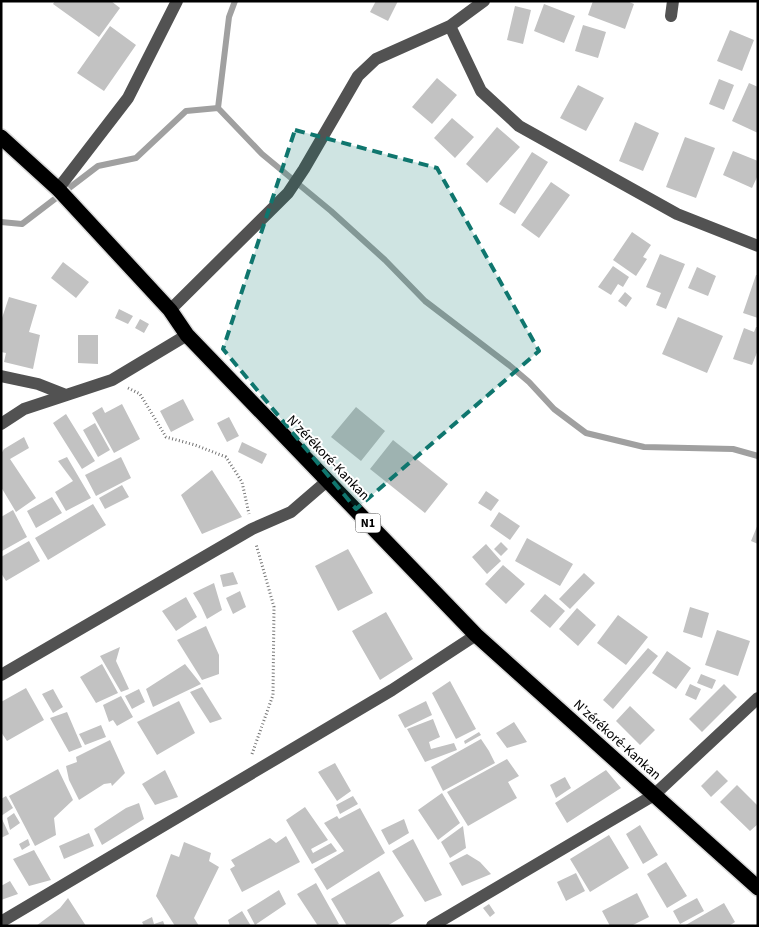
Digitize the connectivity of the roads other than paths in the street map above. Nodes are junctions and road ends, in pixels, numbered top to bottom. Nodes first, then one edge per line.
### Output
1 (177, 1) edge
2 (484, 1) edge
3 (673, 1) edge
4 (670, 16) dead end
5 (450, 26) junction
6 (1, 137) edge
7 (58, 189) junction
8 (758, 246) edge
9 (170, 310) junction
10 (187, 335) junction
11 (1, 376) edge
12 (66, 395) junction
13 (1, 424) edge
14 (327, 481) junction
15 (476, 635) junction
16 (1, 675) edge
17 (758, 698) edge
18 (654, 795) junction
19 (758, 888) edge
20 (1, 922) edge
21 (432, 926) edge

1 - 7 street
2 - 5 street
3 - 4 street
5 - 8 street
5 - 9 street
6 - 7 highway, N'zérékoré-Kankan / N1
7 - 9 highway, N'zérékoré-Kankan / N1
9 - 10 highway, N'zérékoré-Kankan / N1
10 - 12 street
10 - 14 highway, N'zérékoré-Kankan / N1
11 - 12 street
12 - 13 street
14 - 15 highway, N'zérékoré-Kankan / N1
14 - 16 street
15 - 18 highway, N'zérékoré-Kankan / N1
15 - 20 street
17 - 18 street
18 - 19 highway, N'zérékoré-Kankan / N1
18 - 21 street

